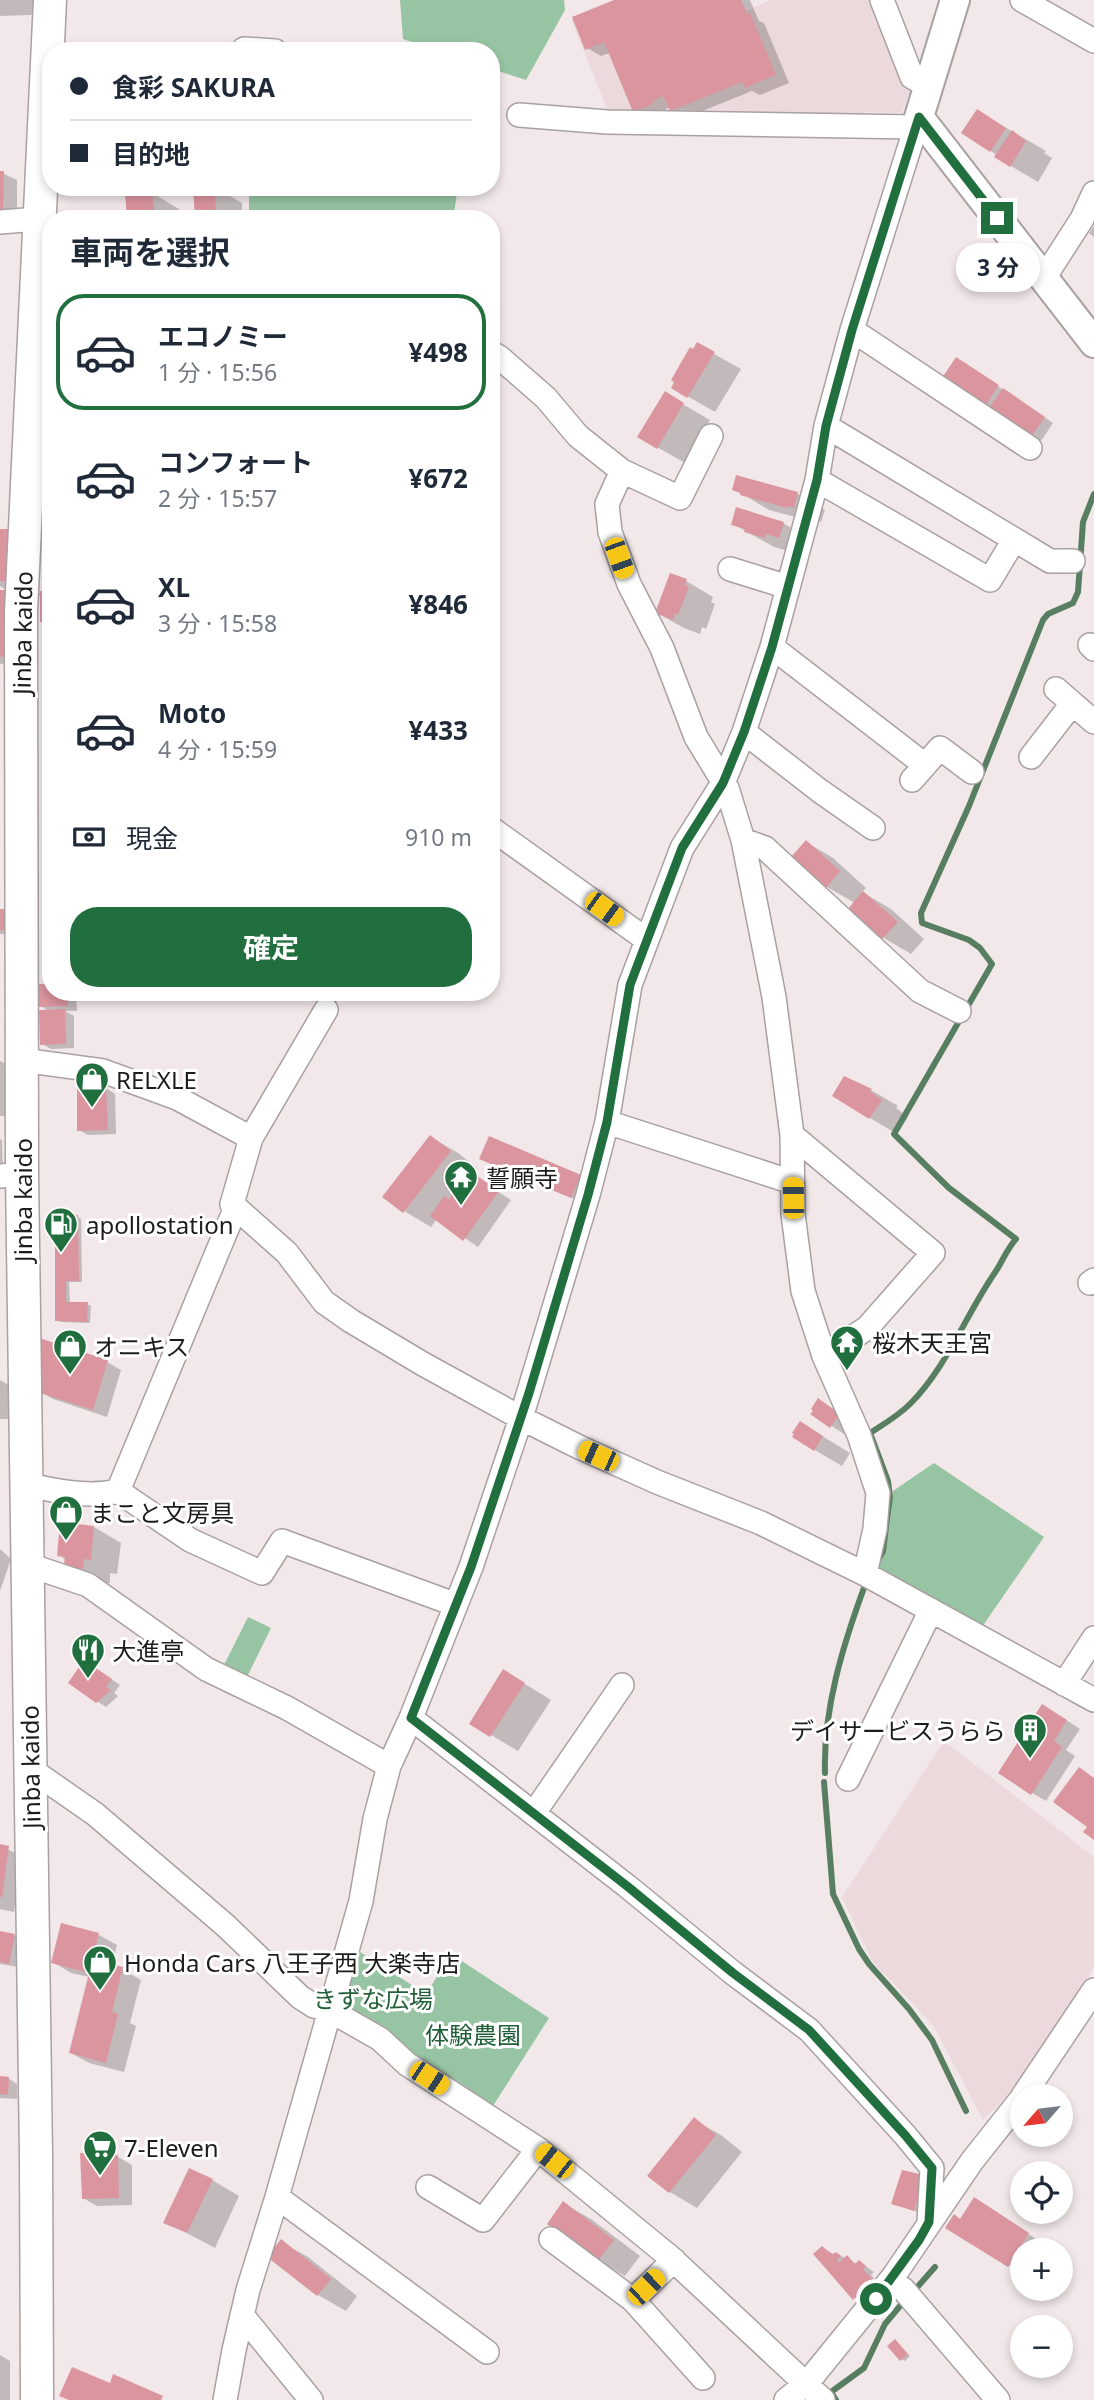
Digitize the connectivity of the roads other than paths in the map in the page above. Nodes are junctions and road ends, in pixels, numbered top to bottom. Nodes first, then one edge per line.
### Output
1 (50, 0) edge
2 (882, 0) edge
3 (955, 0) edge
4 (1022, 0) edge
5 (1094, 41) edge
6 (48, 42) edge
7 (927, 85) junction
8 (519, 115) dead end
9 (918, 122) junction
10 (42, 146) edge
11 (1094, 193) edge
12 (38, 219) junction
13 (0, 222) edge
14 (1044, 278) junction
15 (852, 330) junction
16 (1094, 343) edge
17 (500, 358) edge
18 (826, 426) junction
19 (710, 436) dead end
20 (1030, 448) dead end
21 (622, 471) junction
22 (817, 480) junction
23 (1014, 540) junction
24 (1073, 561) dead end
25 (730, 569) dead end
26 (788, 587) junction
27 (772, 647) junction
28 (1094, 722) edge
29 (744, 732) junction
30 (1031, 757) dead end
31 (972, 772) dead end
32 (723, 783) junction
33 (873, 828) dead end
34 (500, 835) edge
35 (743, 840) junction
36 (647, 940) junction
37 (326, 1010) dead end
38 (959, 1011) dead end
39 (22, 1060) junction
40 (607, 1122) junction
41 (792, 1136) junction
42 (251, 1138) junction
43 (11, 1175) edge
44 (792, 1182) junction
45 (236, 1207) junction
46 (824, 1356) junction
47 (521, 1418) junction
48 (25, 1484) junction
49 (118, 1491) junction
50 (26, 1564) junction
51 (865, 1574) junction
52 (454, 1604) junction
53 (931, 1610) junction
54 (1094, 1638) edge
55 (1064, 1684) junction
56 (622, 1685) dead end
57 (1094, 1700) edge
58 (411, 1718) junction
59 (388, 1766) junction
60 (30, 1768) junction
61 (848, 1779) dead end
62 (534, 1813) junction
63 (1094, 1990) edge
64 (331, 2011) junction
65 (1032, 2084) edge
66 (1010, 2113) edge
67 (538, 2149) junction
68 (428, 2187) dead end
69 (277, 2197) junction
70 (929, 2222) junction
71 (551, 2239) dead end
72 (674, 2260) junction
73 (908, 2295) dead end
74 (633, 2300) junction
75 (242, 2315) junction
76 (487, 2352) dead end
77 (703, 2378) dead end
78 (807, 2383) junction
79 (229, 2397) edge
80 (37, 2400) edge
81 (311, 2400) edge
82 (786, 2400) edge
83 (823, 2400) edge
84 (998, 2400) edge

1 - 6 main road, Jinba kaido
2 - 7 street
3 - 7 street
4 - 5 street
7 - 9 street
8 - 9 street
9 - 14 street
9 - 15 street
10 - 12 main road, Jinba kaido
11 - 14 street
12 - 13 street
12 - 39 main road, Jinba kaido
14 - 16 street
15 - 18 street
15 - 20 street
17 - 21 street
18 - 22 street
18 - 23 street
19 - 21 street
21 - 32 street
22 - 23 street
22 - 26 street
23 - 24 street
25 - 26 street
26 - 27 street
27 - 29 street
27 - 31 street
28 - 30 street
29 - 32 street
29 - 33 street
32 - 35 street
32 - 36 street
34 - 36 street
35 - 38 street
35 - 41 street
36 - 40 street
37 - 42 street
39 - 42 street
39 - 43 main road, Jinba kaido
40 - 44 street
40 - 47 street
41 - 44 street
41 - 46 street
42 - 45 street
43 - 48 main road, Jinba kaido
44 - 46 street
45 - 47 street
45 - 49 street
46 - 51 street
47 - 51 street
47 - 52 street
48 - 49 street
48 - 50 main road, Jinba kaido
49 - 52 street
50 - 59 street
50 - 60 main road, Jinba kaido
51 - 53 street
52 - 58 street
53 - 55 street
53 - 61 street
54 - 55 street
55 - 57 street
56 - 62 street
58 - 59 street
58 - 62 street
59 - 64 street
60 - 64 street
60 - 80 main road, Jinba kaido
62 - 70 street
63 - 65 street
64 - 67 street
64 - 69 street
66 - 70 street
67 - 68 street
67 - 72 street
69 - 75 street
69 - 76 street
70 - 78 street
71 - 74 street
72 - 74 street
72 - 78 street
73 - 84 street
74 - 77 street
75 - 79 street
75 - 81 street
78 - 82 street
78 - 83 street

